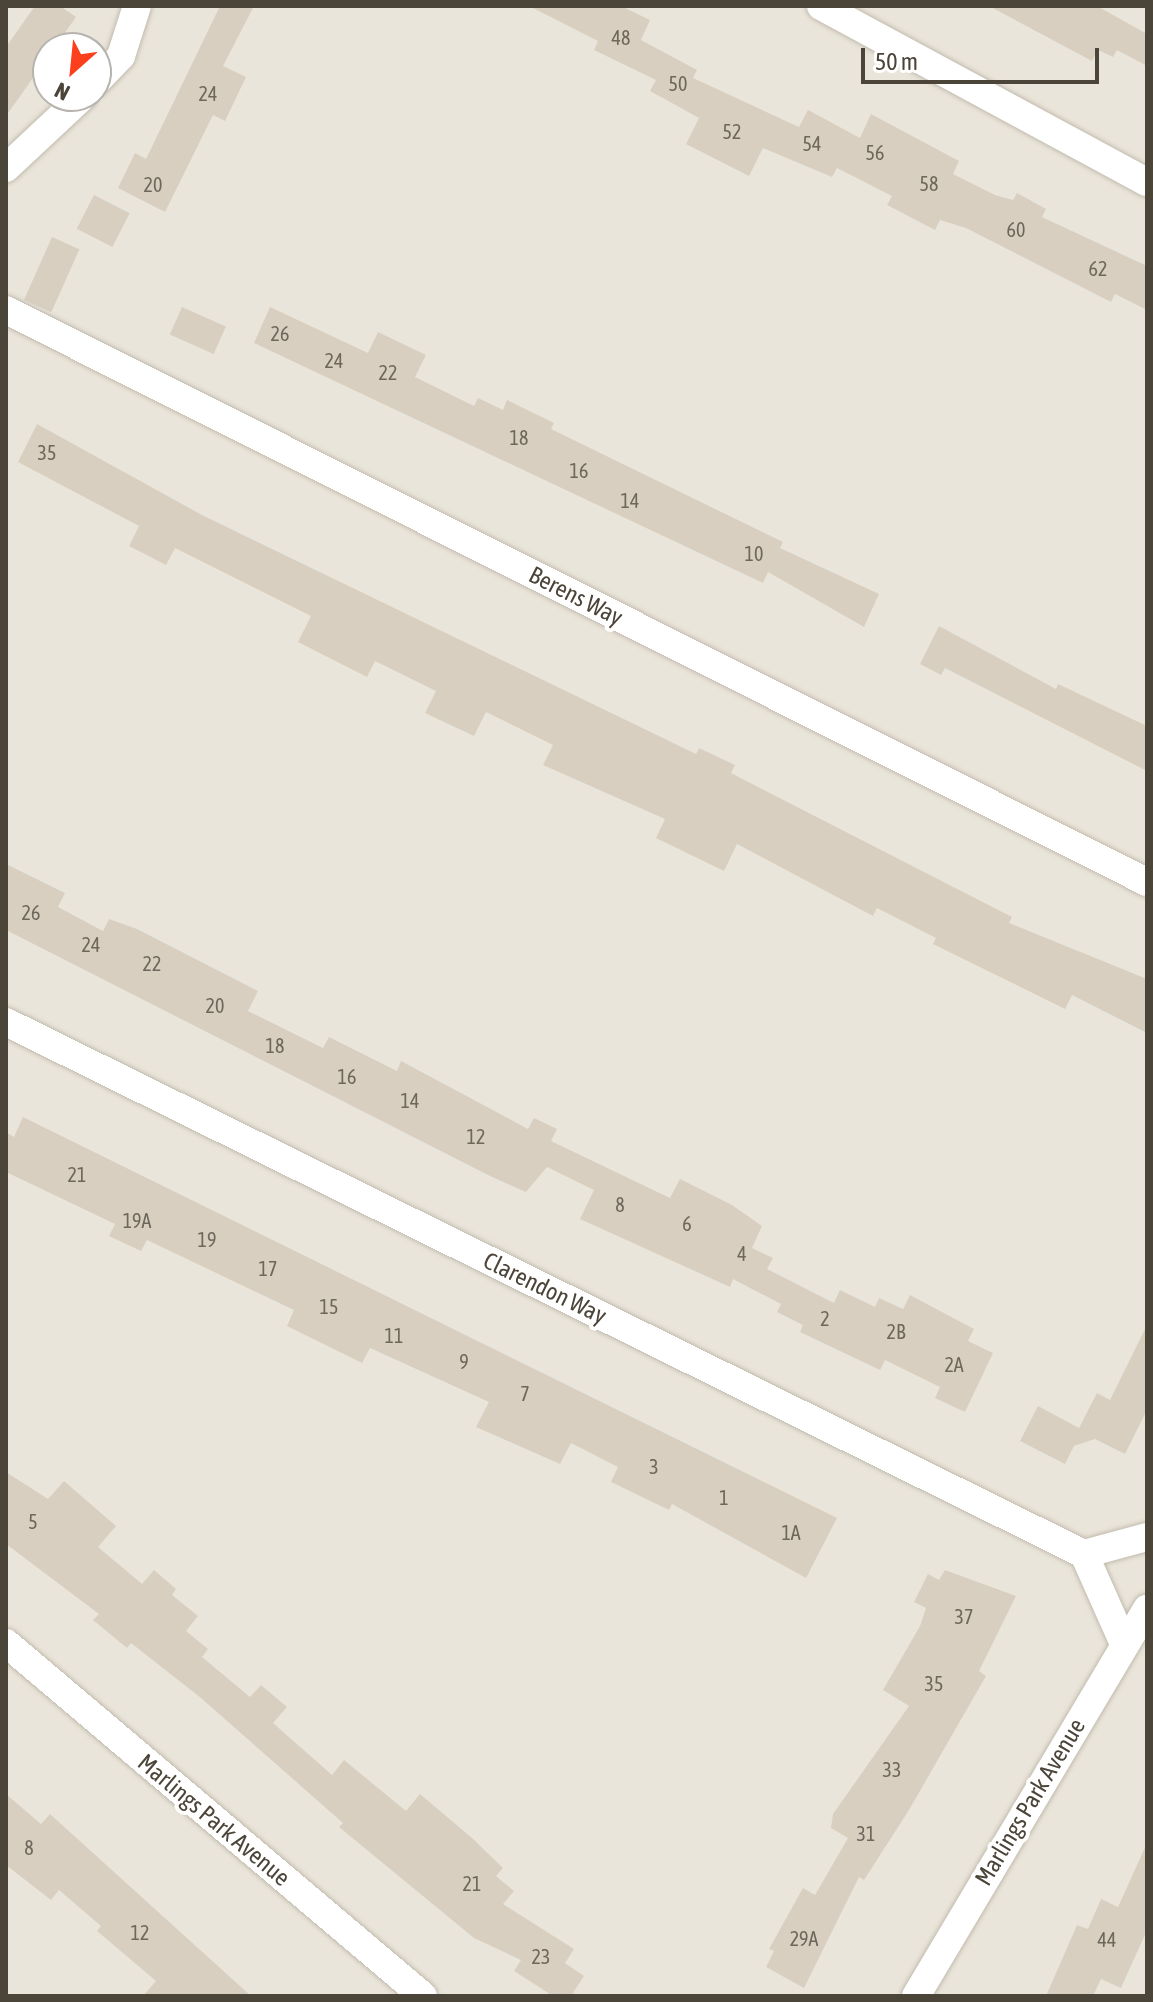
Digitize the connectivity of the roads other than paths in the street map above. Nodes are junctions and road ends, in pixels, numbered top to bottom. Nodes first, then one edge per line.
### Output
1 (137, 6) edge
2 (821, 6) edge
3 (112, 65) edge
4 (66, 112) edge
5 (6, 168) edge
6 (1147, 182) edge
7 (6, 310) edge
8 (1147, 882) edge
9 (6, 1022) edge
10 (1147, 1537) edge
11 (1084, 1554) junction
12 (1147, 1609) edge
13 (6, 1643) edge
14 (1124, 1644) junction
15 (423, 1996) edge
16 (916, 1996) edge

1 - 3 street
2 - 6 street
4 - 5 street
7 - 8 street, Berens Way
9 - 11 street, Clarendon Way
10 - 11 street
11 - 14 street
12 - 14 street, Marlings Park Avenue
13 - 15 street, Marlings Park Avenue
14 - 16 street, Marlings Park Avenue

